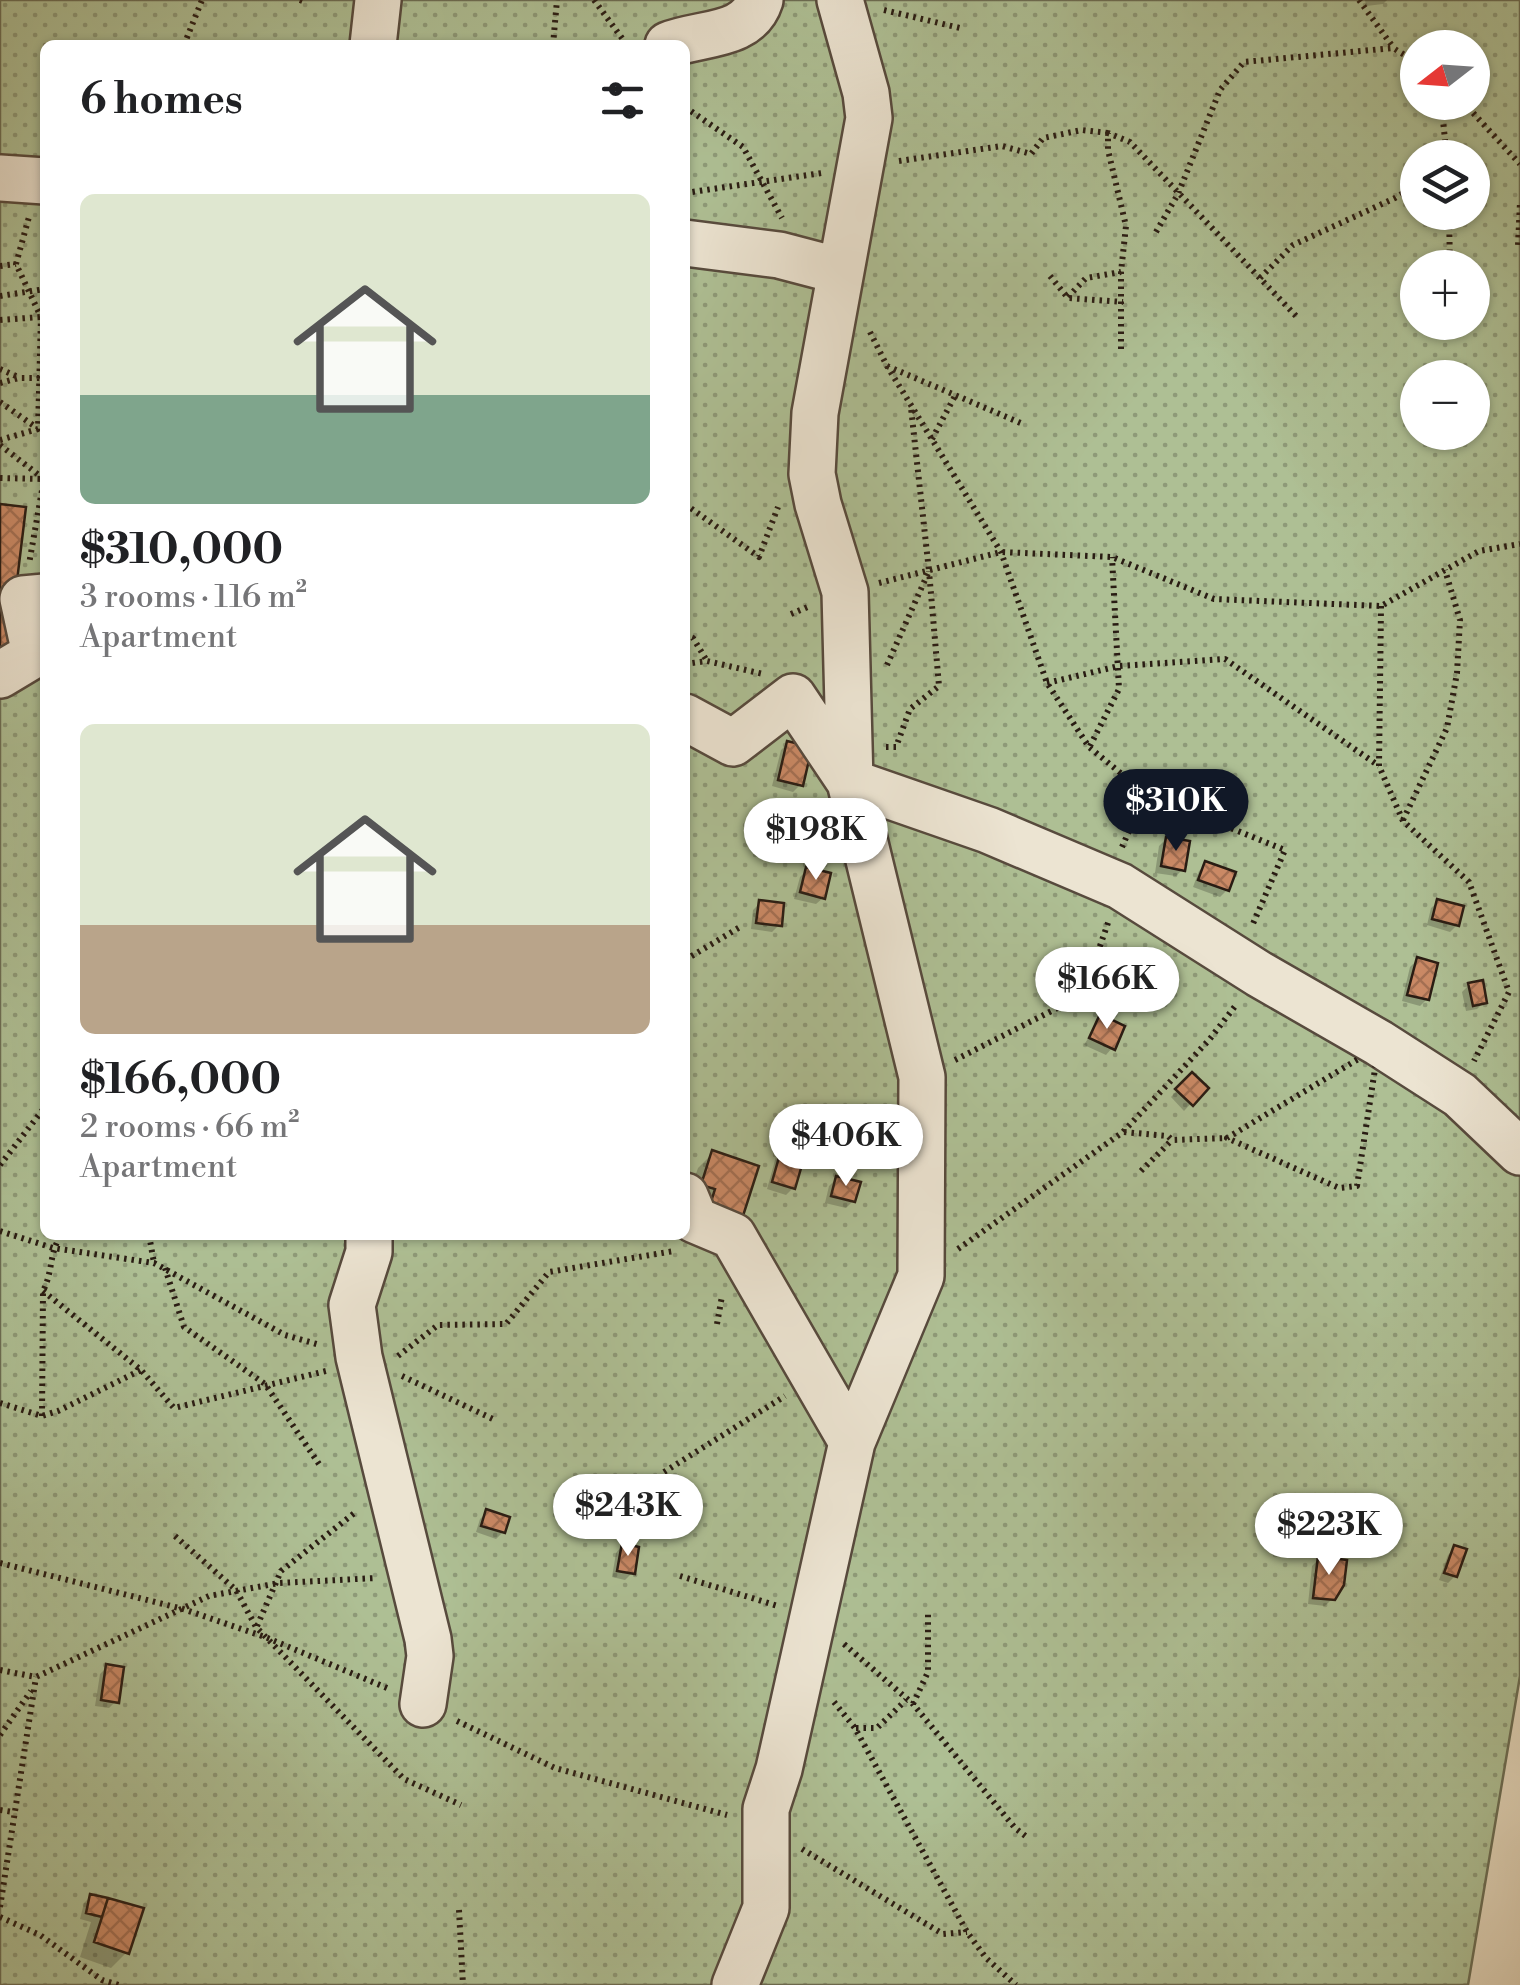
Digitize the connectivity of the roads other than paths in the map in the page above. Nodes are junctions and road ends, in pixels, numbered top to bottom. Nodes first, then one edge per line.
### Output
1 (378, 0) edge
2 (760, 0) edge
3 (861, 5) edge
4 (374, 40) edge
5 (687, 40) edge
6 (690, 244) edge
7 (840, 271) junction
8 (34, 598) edge
9 (0, 675) edge
10 (690, 719) edge
11 (850, 766) junction
12 (1520, 1152) edge
13 (690, 1208) edge
14 (369, 1240) edge
15 (852, 1442) junction
16 (423, 1704) dead end
17 (734, 1985) edge

1 - 4 street
2 - 5 street
3 - 7 street
6 - 7 street
7 - 11 street
8 - 9 street
10 - 11 street
11 - 12 street
11 - 15 street
13 - 15 street
14 - 16 street
15 - 17 street

